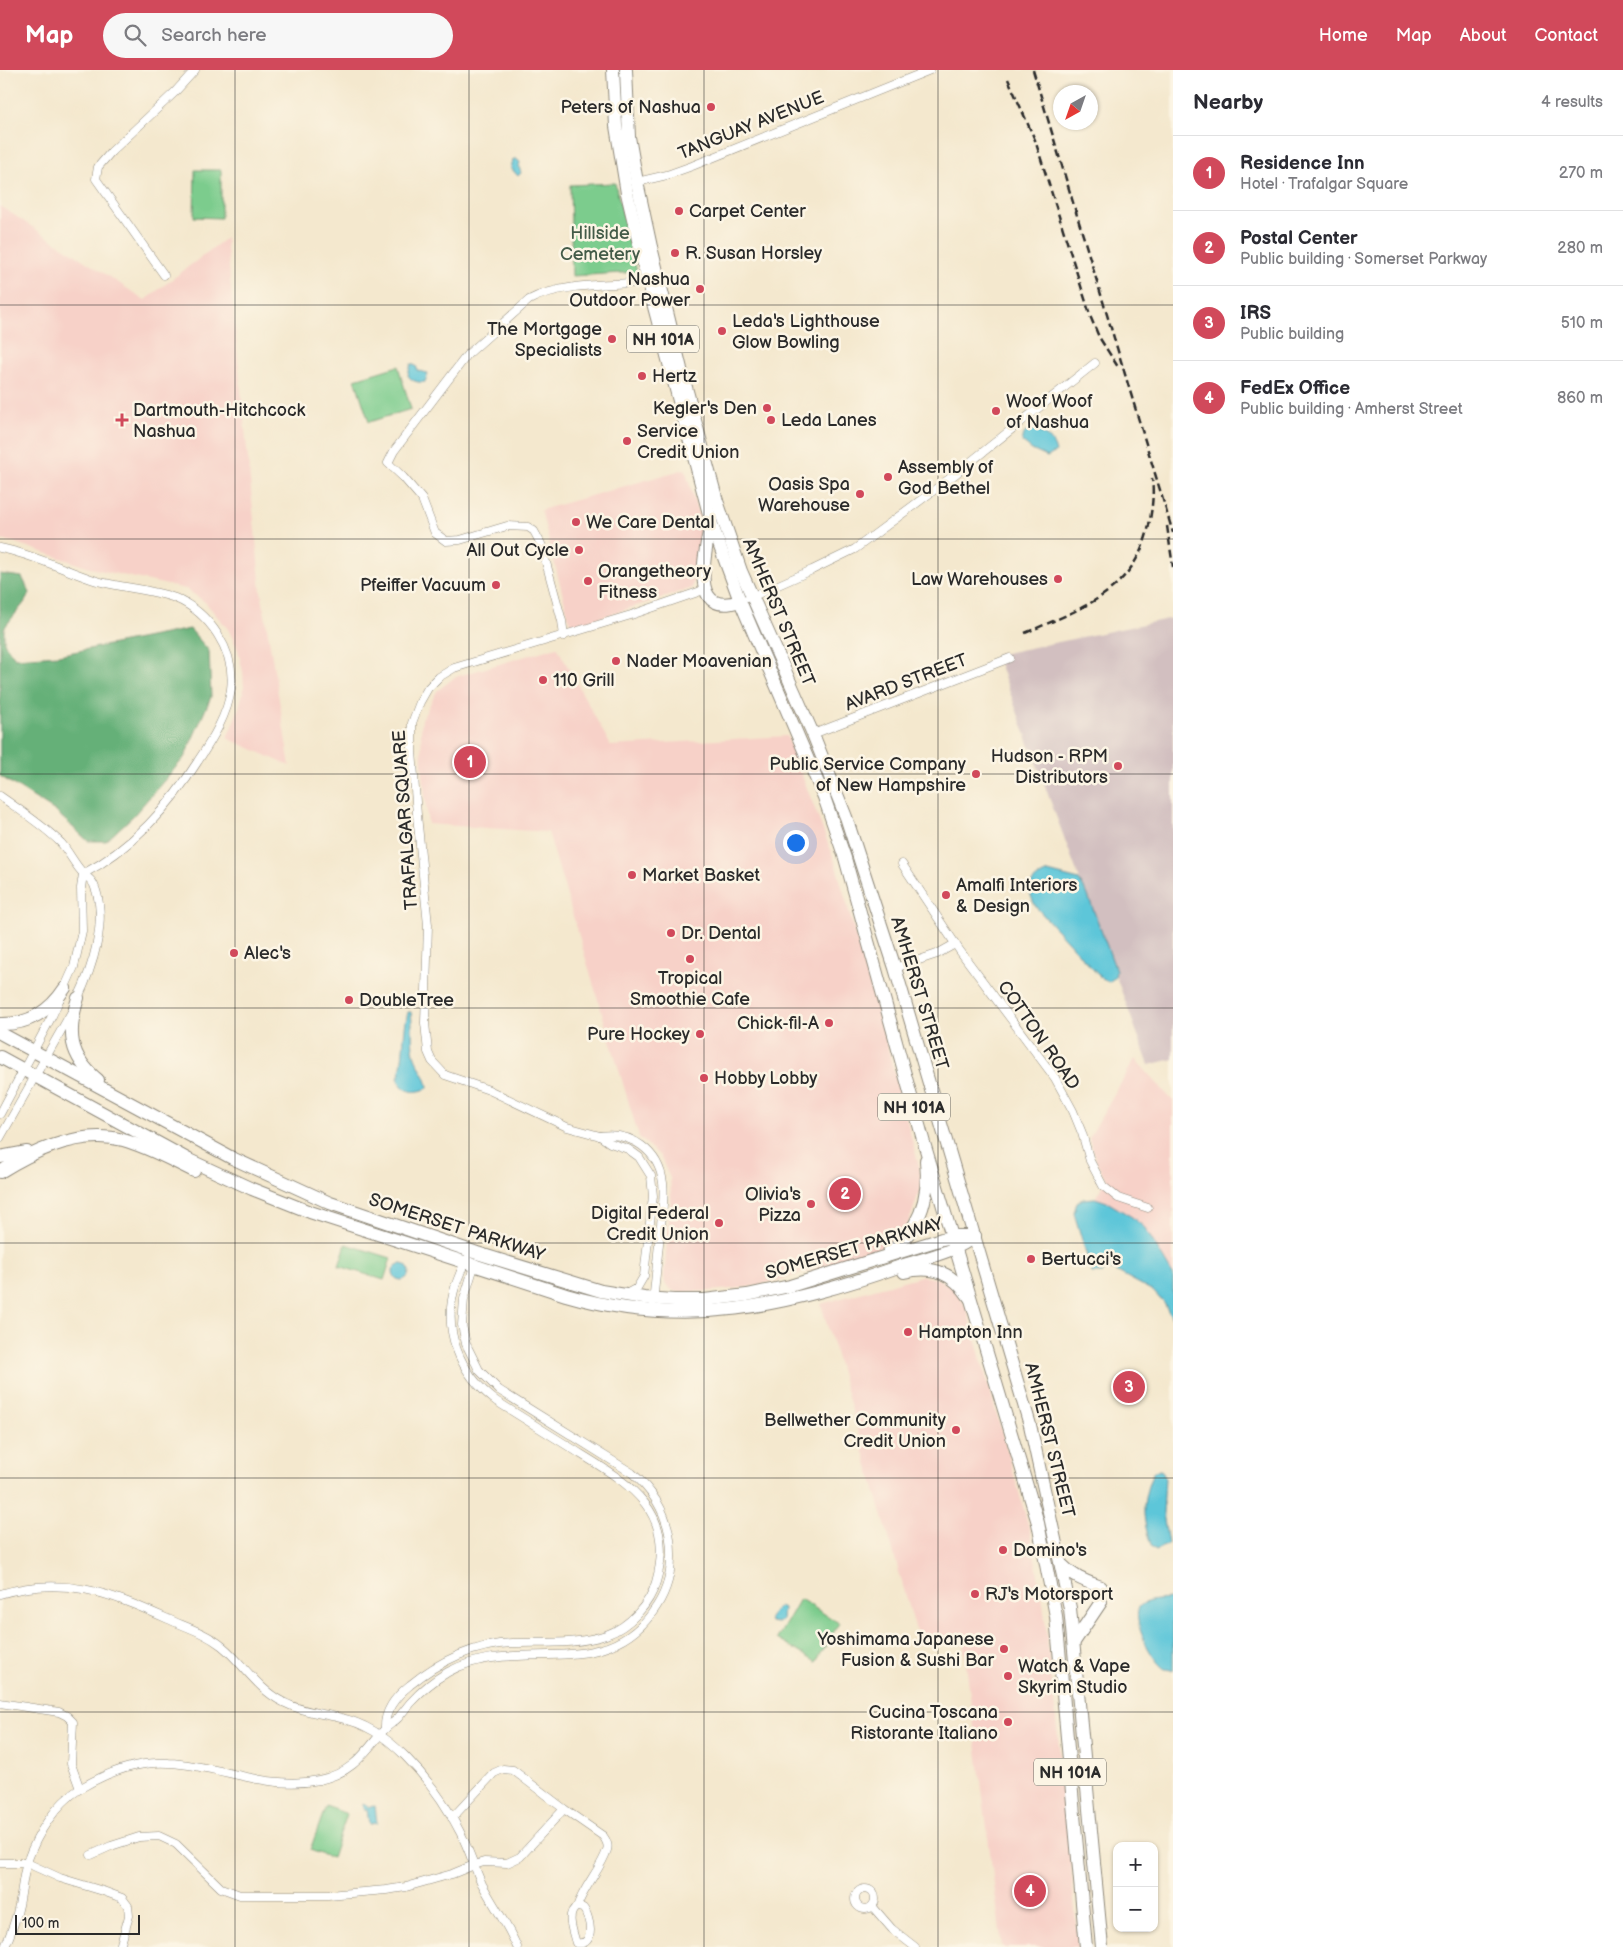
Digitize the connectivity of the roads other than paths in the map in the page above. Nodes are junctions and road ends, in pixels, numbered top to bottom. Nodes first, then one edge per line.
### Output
1 (195, 70) edge
2 (613, 70) edge
3 (626, 70) edge
4 (930, 70) edge
5 (636, 182) junction
6 (164, 275) dead end
7 (648, 282) junction
8 (1095, 363) dead end
9 (711, 522) junction
10 (0, 548) edge
11 (704, 590) junction
12 (746, 599) junction
13 (564, 636) junction
14 (1010, 658) dead end
15 (813, 734) junction
16 (0, 796) edge
17 (902, 864) dead end
18 (83, 874) junction
19 (956, 944) junction
20 (895, 968) junction
21 (65, 988) junction
22 (78, 998) junction
23 (0, 1024) edge
24 (0, 1033) edge
25 (34, 1051) junction
26 (0, 1057) edge
27 (46, 1057) junction
28 (24, 1070) junction
29 (35, 1076) junction
30 (119, 1097) junction
31 (0, 1114) edge
32 (600, 1136) junction
33 (0, 1138) edge
34 (924, 1143) junction
35 (48, 1147) junction
36 (0, 1157) edge
37 (0, 1172) edge
38 (252, 1189) junction
39 (1148, 1208) dead end
40 (975, 1236) junction
41 (953, 1242) junction
42 (472, 1260) junction
43 (874, 1261) junction
44 (880, 1274) junction
45 (622, 1295) junction
46 (970, 1298) junction
47 (653, 1305) junction
48 (1062, 1565) junction
49 (1101, 1587) dead end
50 (0, 1594) edge
51 (1102, 1602) dead end
52 (1074, 1642) junction
53 (0, 1703) edge
54 (383, 1732) junction
55 (80, 1789) junction
56 (564, 1809) junction
57 (452, 1818) junction
58 (91, 1855) dead end
59 (0, 1863) edge
60 (27, 1863) junction
61 (474, 1865) junction
62 (872, 1906) dead end
63 (577, 1907) junction
64 (5, 1947) edge
65 (120, 1947) edge
66 (517, 1947) edge
67 (915, 1947) edge
68 (1086, 1947) edge
69 (1102, 1947) edge

1 - 6 street
2 - 7 main road, AMHERST STREET / NH 101A
3 - 5 main road, AMHERST STREET / NH 101A
4 - 5 street, TANGUAY AVENUE
5 - 12 main road, AMHERST STREET / NH 101A
7 - 9 main road, AMHERST STREET / NH 101A
7 - 13 street
8 - 12 street
9 - 11 main road
9 - 12 main road, AMHERST STREET / NH 101A
10 - 18 street
11 - 12 main road
11 - 13 street, TRAFALGAR SQUARE
12 - 15 main road, AMHERST STREET / NH 101A
12 - 34 main road, AMHERST STREET / NH 101A
13 - 32 street, TRAFALGAR SQUARE
14 - 15 street, AVARD STREET
15 - 20 main road, AMHERST STREET / NH 101A
16 - 18 street
17 - 19 street, COTTON ROAD
18 - 21 street
18 - 22 street
19 - 20 street
19 - 39 street, COTTON ROAD
20 - 40 main road, AMHERST STREET / NH 101A
21 - 23 main road
21 - 25 street
22 - 27 street
22 - 30 main road
24 - 25 main road, SOMERSET PARKWAY
25 - 27 main road, SOMERSET PARKWAY
25 - 28 street
26 - 28 main road, SOMERSET PARKWAY
27 - 29 street
27 - 30 main road, SOMERSET PARKWAY
28 - 29 main road, SOMERSET PARKWAY
28 - 31 street
29 - 33 street
29 - 38 main road, SOMERSET PARKWAY
30 - 42 main road, SOMERSET PARKWAY
32 - 45 street, TRAFALGAR SQUARE
32 - 47 street, TRAFALGAR SQUARE
34 - 41 main road, AMHERST STREET / NH 101A
34 - 43 main road
35 - 36 main road
35 - 37 main road
35 - 38 main road
38 - 42 main road, SOMERSET PARKWAY
40 - 41 main road, SOMERSET PARKWAY
40 - 48 main road, AMHERST STREET / NH 101A
41 - 43 main road, SOMERSET PARKWAY
41 - 44 main road, SOMERSET PARKWAY
41 - 46 main road, AMHERST STREET / NH 101A
42 - 45 main road, SOMERSET PARKWAY
42 - 47 main road, SOMERSET PARKWAY
42 - 54 street
42 - 54 street
43 - 47 main road, SOMERSET PARKWAY
44 - 46 main road
44 - 47 main road, SOMERSET PARKWAY
45 - 47 main road, SOMERSET PARKWAY
46 - 68 main road, AMHERST STREET / NH 101A
48 - 49 main road
48 - 52 main road, AMHERST STREET / NH 101A
50 - 54 street
51 - 52 main road
52 - 69 main road, AMHERST STREET / NH 101A
53 - 55 street
54 - 55 street
54 - 57 street
55 - 60 street
56 - 57 street
56 - 61 street
56 - 63 street
57 - 61 street
58 - 61 street
59 - 60 street
60 - 64 street
60 - 65 street
61 - 66 street
62 - 67 street
63 - 63 street

